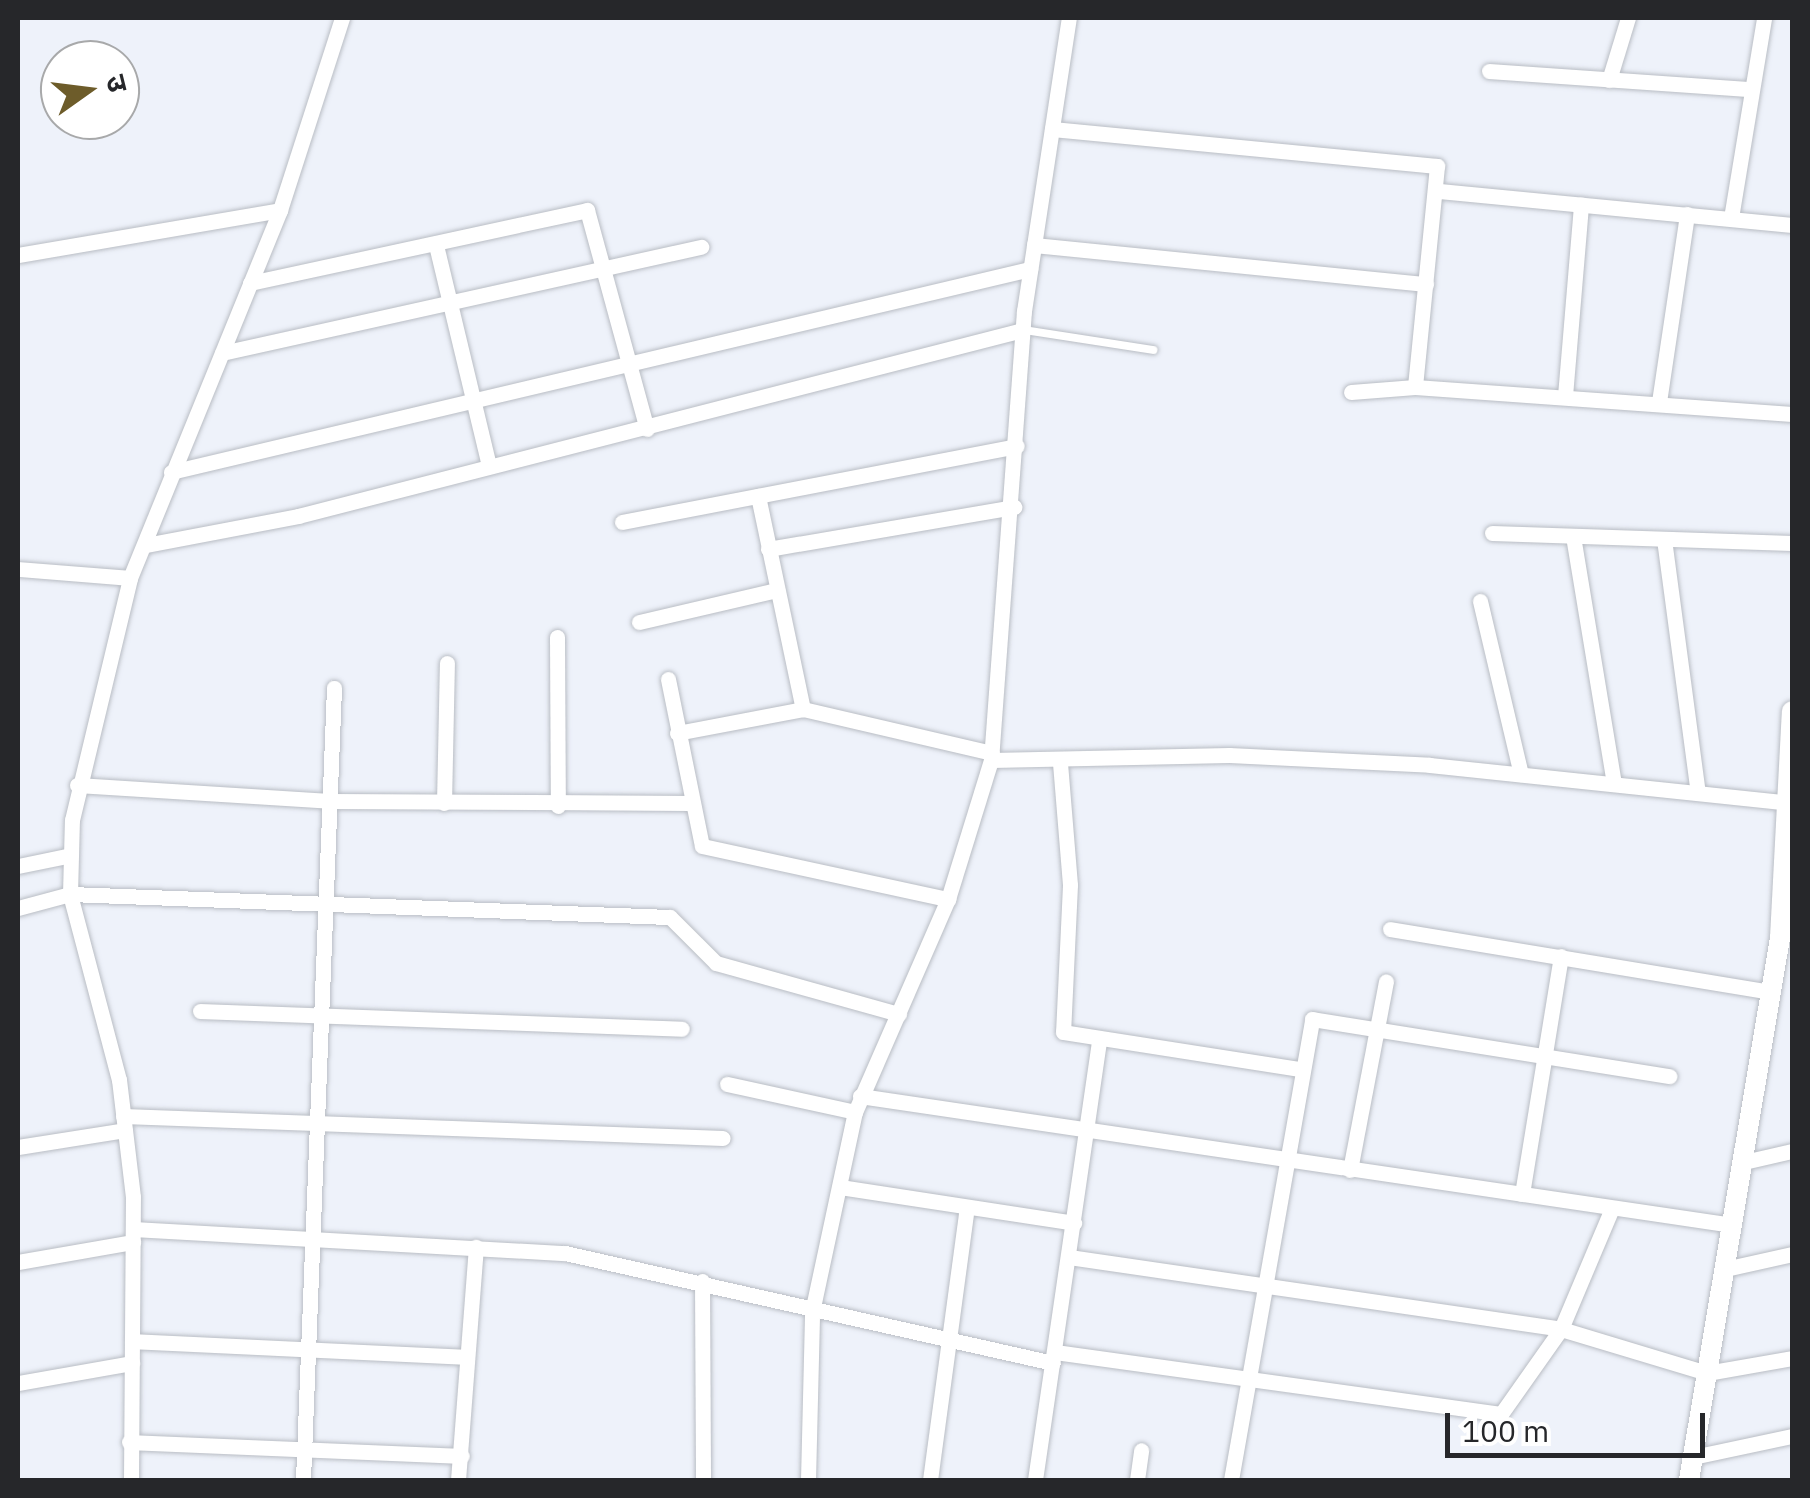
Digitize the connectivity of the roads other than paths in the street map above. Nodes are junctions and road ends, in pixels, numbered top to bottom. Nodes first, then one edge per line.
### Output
1 (342, 18) edge
2 (1070, 18) edge
3 (1628, 18) edge
4 (1764, 18) edge
5 (1490, 71) dead end
6 (1608, 80) junction
7 (1746, 89) junction
8 (1052, 128) junction
9 (1439, 192) junction
10 (1581, 205) junction
11 (280, 210) junction
12 (1687, 214) junction
13 (1731, 218) junction
14 (1792, 224) edge
15 (436, 244) junction
16 (1034, 245) junction
17 (701, 247) dead end
18 (18, 256) edge
19 (606, 268) junction
20 (1030, 269) junction
21 (250, 283) junction
22 (1426, 284) junction
23 (450, 304) junction
24 (1023, 330) junction
25 (1154, 350) dead end
26 (222, 353) junction
27 (632, 365) junction
28 (1415, 387) junction
29 (1351, 392) dead end
30 (1565, 396) junction
31 (1659, 402) junction
32 (474, 406) junction
33 (1792, 414) edge
34 (647, 429) junction
35 (1017, 446) junction
36 (489, 466) junction
37 (170, 472) junction
38 (758, 496) junction
39 (1014, 507) junction
40 (622, 522) dead end
41 (1492, 533) dead end
42 (1573, 536) junction
43 (1664, 539) junction
44 (1792, 543) edge
45 (146, 545) junction
46 (768, 549) junction
47 (18, 569) edge
48 (130, 578) junction
49 (777, 590) junction
50 (1480, 601) dead end
51 (639, 622) dead end
52 (557, 637) dead end
53 (447, 663) dead end
54 (668, 680) dead end
55 (334, 688) dead end
56 (803, 710) junction
57 (1792, 715) edge
58 (676, 733) junction
59 (992, 756) junction
60 (1060, 763) junction
61 (1521, 774) junction
62 (1614, 784) junction
63 (78, 785) junction
64 (1698, 792) junction
65 (1791, 797) edge
66 (329, 801) junction
67 (690, 803) junction
68 (444, 804) junction
69 (558, 806) junction
70 (70, 856) junction
71 (18, 866) edge
72 (70, 894) junction
73 (948, 899) junction
74 (18, 908) edge
75 (324, 910) junction
76 (1390, 929) dead end
77 (1786, 937) edge
78 (1562, 956) junction
79 (1386, 981) dead end
80 (1772, 992) junction
81 (200, 1010) dead end
82 (898, 1014) junction
83 (321, 1020) junction
84 (1379, 1027) junction
85 (682, 1030) dead end
86 (1098, 1041) junction
87 (1545, 1055) junction
88 (1299, 1069) junction
89 (1669, 1076) dead end
90 (727, 1084) dead end
91 (858, 1104) junction
92 (124, 1123) junction
93 (318, 1126) junction
94 (1087, 1133) junction
95 (722, 1138) dead end
96 (18, 1147) edge
97 (1792, 1151) edge
98 (1283, 1160) junction
99 (1744, 1162) junction
100 (1350, 1170) junction
101 (840, 1187) junction
102 (1522, 1194) junction
103 (967, 1207) junction
104 (1612, 1208) junction
105 (1074, 1223) junction
106 (1733, 1225) junction
107 (133, 1236) junction
108 (314, 1236) junction
109 (476, 1247) junction
110 (1792, 1254) edge
111 (1069, 1257) junction
112 (18, 1262) edge
113 (1725, 1269) junction
114 (702, 1281) junction
115 (1262, 1286) junction
116 (812, 1312) junction
117 (1560, 1330) junction
118 (132, 1342) junction
119 (949, 1342) junction
120 (310, 1350) junction
121 (467, 1357) junction
122 (1054, 1358) junction
123 (1792, 1358) edge
124 (132, 1363) junction
125 (1707, 1374) junction
126 (1245, 1378) junction
127 (18, 1383) edge
128 (1792, 1436) edge
129 (129, 1442) junction
130 (305, 1449) junction
131 (1142, 1450) dead end
132 (462, 1456) junction
133 (1693, 1457) junction
134 (131, 1480) edge
135 (303, 1480) edge
136 (458, 1480) edge
137 (703, 1480) edge
138 (808, 1480) edge
139 (930, 1480) edge
140 (1034, 1480) edge
141 (1137, 1480) edge
142 (1232, 1480) edge
143 (1689, 1480) edge

1 - 11 street
2 - 8 street
3 - 6 street
4 - 7 street
5 - 6 street
6 - 7 street
7 - 13 street
8 - 9 street
8 - 16 street
9 - 10 street
9 - 22 street
10 - 12 street
10 - 30 street
11 - 18 street
11 - 21 street
12 - 13 street
12 - 31 street
13 - 14 street
15 - 19 street
15 - 21 street
15 - 23 street
16 - 20 street
16 - 22 street
17 - 19 street
19 - 23 street
19 - 27 street
20 - 24 street
20 - 27 street
21 - 26 street
22 - 28 street
23 - 26 street
23 - 32 street
24 - 25 lane
24 - 34 street
24 - 35 street
26 - 37 street
27 - 32 street
27 - 34 street
28 - 29 street
28 - 30 street
30 - 31 street
31 - 33 street
32 - 36 street
32 - 37 street
34 - 36 street
35 - 38 street
35 - 39 street
36 - 45 street
37 - 45 street
38 - 40 street
38 - 46 street
39 - 46 street
39 - 59 street
41 - 42 street
42 - 43 street
42 - 62 street
43 - 44 street
43 - 64 street
45 - 48 street
46 - 49 street
47 - 48 street
48 - 63 street
49 - 51 street
49 - 56 street
50 - 61 street
52 - 69 street
53 - 68 street
54 - 58 street
55 - 66 street
56 - 58 street
56 - 59 street
57 - 65 street
58 - 67 street
59 - 60 street
59 - 73 street
60 - 61 street
60 - 86 street
61 - 62 street
62 - 64 street
63 - 66 street
63 - 70 street
64 - 65 street
65 - 77 street
66 - 68 street
66 - 75 street
67 - 69 street
67 - 73 street
68 - 69 street
70 - 71 street
70 - 72 street
72 - 74 street
72 - 75 street
72 - 92 street
73 - 82 street
75 - 82 street
75 - 83 street
76 - 78 street
77 - 80 street
78 - 80 street
78 - 87 street
79 - 84 street
80 - 99 street
81 - 83 street
82 - 91 street
83 - 85 street
83 - 93 street
84 - 87 street
84 - 88 street
84 - 100 street
86 - 88 street
86 - 94 street
87 - 89 street
87 - 102 street
88 - 98 street
90 - 91 street
91 - 94 street
91 - 101 street
92 - 93 street
92 - 96 street
92 - 107 street
93 - 95 street
93 - 108 street
94 - 98 street
94 - 105 street
97 - 99 street
98 - 100 street
98 - 115 street
99 - 106 street
100 - 102 street
101 - 103 street
101 - 116 street
102 - 104 street
103 - 105 street
103 - 119 street
104 - 106 street
104 - 117 street
105 - 111 street
106 - 113 street
107 - 108 street
107 - 112 street
107 - 118 street
108 - 109 street
108 - 120 street
109 - 114 street
109 - 121 street
110 - 113 street
111 - 115 street
111 - 122 street
113 - 125 street
114 - 116 street
114 - 137 street
115 - 117 street
115 - 126 street
116 - 119 street
116 - 138 street
117 - 125 street
117 - 126 street
118 - 120 street
118 - 124 street
119 - 122 street
119 - 139 street
120 - 121 street
120 - 130 street
121 - 132 street
122 - 126 street
122 - 140 street
123 - 125 street
124 - 127 street
124 - 129 street
125 - 133 street
126 - 142 street
128 - 133 street
129 - 130 street
129 - 134 street
130 - 132 street
130 - 135 street
131 - 141 street
132 - 136 street
133 - 143 street

